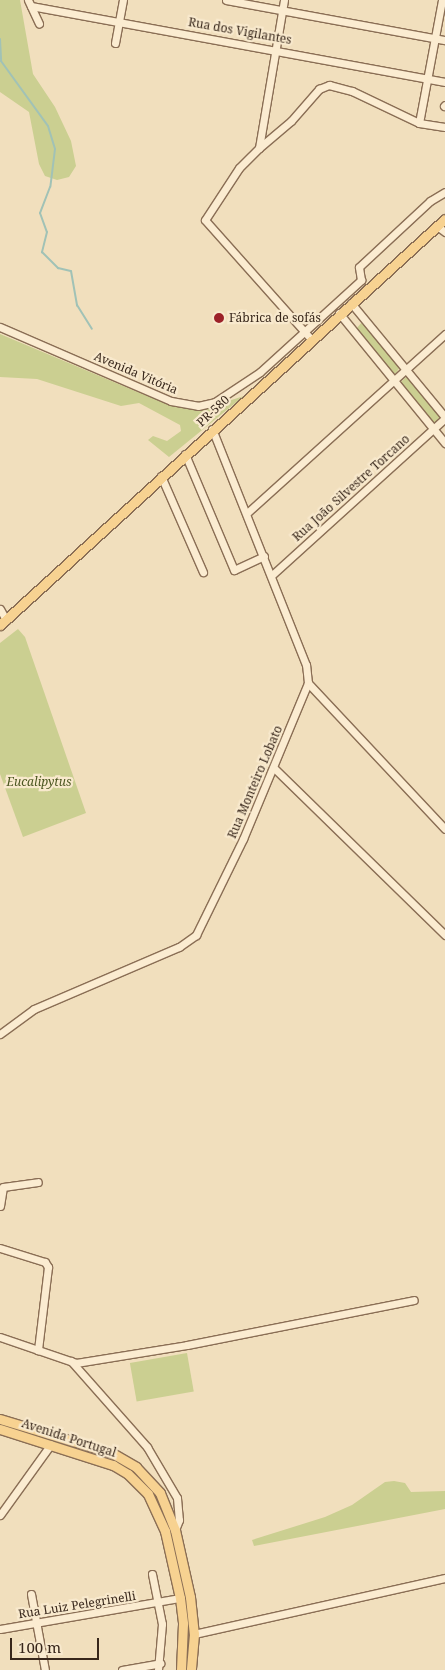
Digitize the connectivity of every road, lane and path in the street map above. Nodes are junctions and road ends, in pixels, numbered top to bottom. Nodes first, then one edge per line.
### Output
1 (123, 0) edge
2 (226, 0) edge
3 (284, 0) edge
4 (444, 0) edge
5 (30, 3) edge
6 (282, 10) junction
7 (119, 21) junction
8 (39, 24) dead end
9 (436, 38) junction
10 (445, 40) edge
11 (115, 43) dead end
12 (275, 49) junction
13 (428, 79) junction
14 (445, 82) edge
15 (420, 123) junction
16 (445, 127) edge
17 (258, 148) junction
18 (445, 192) edge
19 (445, 219) edge
20 (437, 226) junction
21 (445, 232) edge
22 (351, 303) junction
23 (339, 313) junction
24 (0, 326) edge
25 (445, 334) edge
26 (307, 335) junction
27 (406, 370) junction
28 (394, 379) junction
29 (445, 417) edge
30 (434, 428) junction
31 (212, 429) junction
32 (445, 443) edge
33 (185, 454) junction
34 (161, 476) junction
35 (247, 513) junction
36 (264, 556) junction
37 (203, 572) dead end
38 (272, 575) junction
39 (0, 609) edge
40 (3, 623) edge
41 (308, 683) junction
42 (274, 768) junction
43 (445, 830) edge
44 (445, 935) edge
45 (0, 1034) edge
46 (38, 1182) dead end
47 (0, 1206) edge
48 (0, 1248) edge
49 (414, 1300) dead end
50 (0, 1336) edge
51 (38, 1350) junction
52 (73, 1362) junction
53 (0, 1420) edge
54 (0, 1429) edge
55 (51, 1444) junction
56 (0, 1515) edge
57 (175, 1530) junction
58 (152, 1574) dead end
59 (445, 1578) edge
60 (32, 1594) dead end
61 (180, 1598) junction
62 (158, 1603) junction
63 (36, 1623) junction
64 (0, 1629) edge
65 (194, 1634) junction
66 (159, 1666) edge
67 (46, 1670) edge
68 (122, 1670) edge
69 (181, 1670) edge
70 (191, 1670) edge

1 - 7 street
2 - 6 street
3 - 6 street
4 - 9 street
5 - 7 street, Rua dos Vigilantes
5 - 8 street
6 - 9 street
6 - 12 street
7 - 11 street
7 - 12 street, Rua dos Vigilantes
9 - 10 street
9 - 13 street
12 - 13 street, Rua dos Vigilantes
12 - 17 street
13 - 14 street, Rua dos Vigilantes
13 - 15 street
15 - 16 street
15 - 17 street
17 - 26 street
18 - 26 street, Avenida Vitória
19 - 20 main road, PR-580 / PR-580
20 - 21 street
20 - 22 main road, PR-580 / PR-580
22 - 23 main road, PR-580 / PR-580
22 - 27 street
23 - 26 main road, PR-580 / PR-580
23 - 28 street
24 - 26 street, Avenida Vitória
25 - 27 street
26 - 31 main road, PR-580 / PR-580
27 - 28 street
27 - 29 street
28 - 30 street
28 - 35 street
29 - 30 street, Rua João Silvestre Torcano
30 - 32 street
30 - 38 street, Rua João Silvestre Torcano
31 - 33 main road, PR-580 / PR-580
31 - 35 street
33 - 34 main road, PR-580 / PR-580
33 - 36 street
34 - 37 street
34 - 40 main road, PR-580 / PR-580
35 - 36 street
36 - 38 street
38 - 41 street
39 - 40 street
41 - 42 street, Rua Monteiro Lobato
41 - 43 street
42 - 44 street
42 - 45 street, Rua Monteiro Lobato
46 - 47 street
48 - 51 street
49 - 52 street
50 - 51 street
51 - 52 street
52 - 57 street
53 - 57 main road
54 - 55 main road, Avenida Portugal
55 - 56 street
55 - 61 main road, Avenida Portugal
57 - 65 main road
58 - 62 street
59 - 65 street
60 - 63 street
61 - 62 street, Rua Luiz Pelegrinelli
61 - 69 main road, Avenida Portugal
62 - 63 street, Rua Luiz Pelegrinelli
62 - 66 street
63 - 64 street, Rua Luiz Pelegrinelli
63 - 67 street
65 - 70 main road
66 - 68 street

